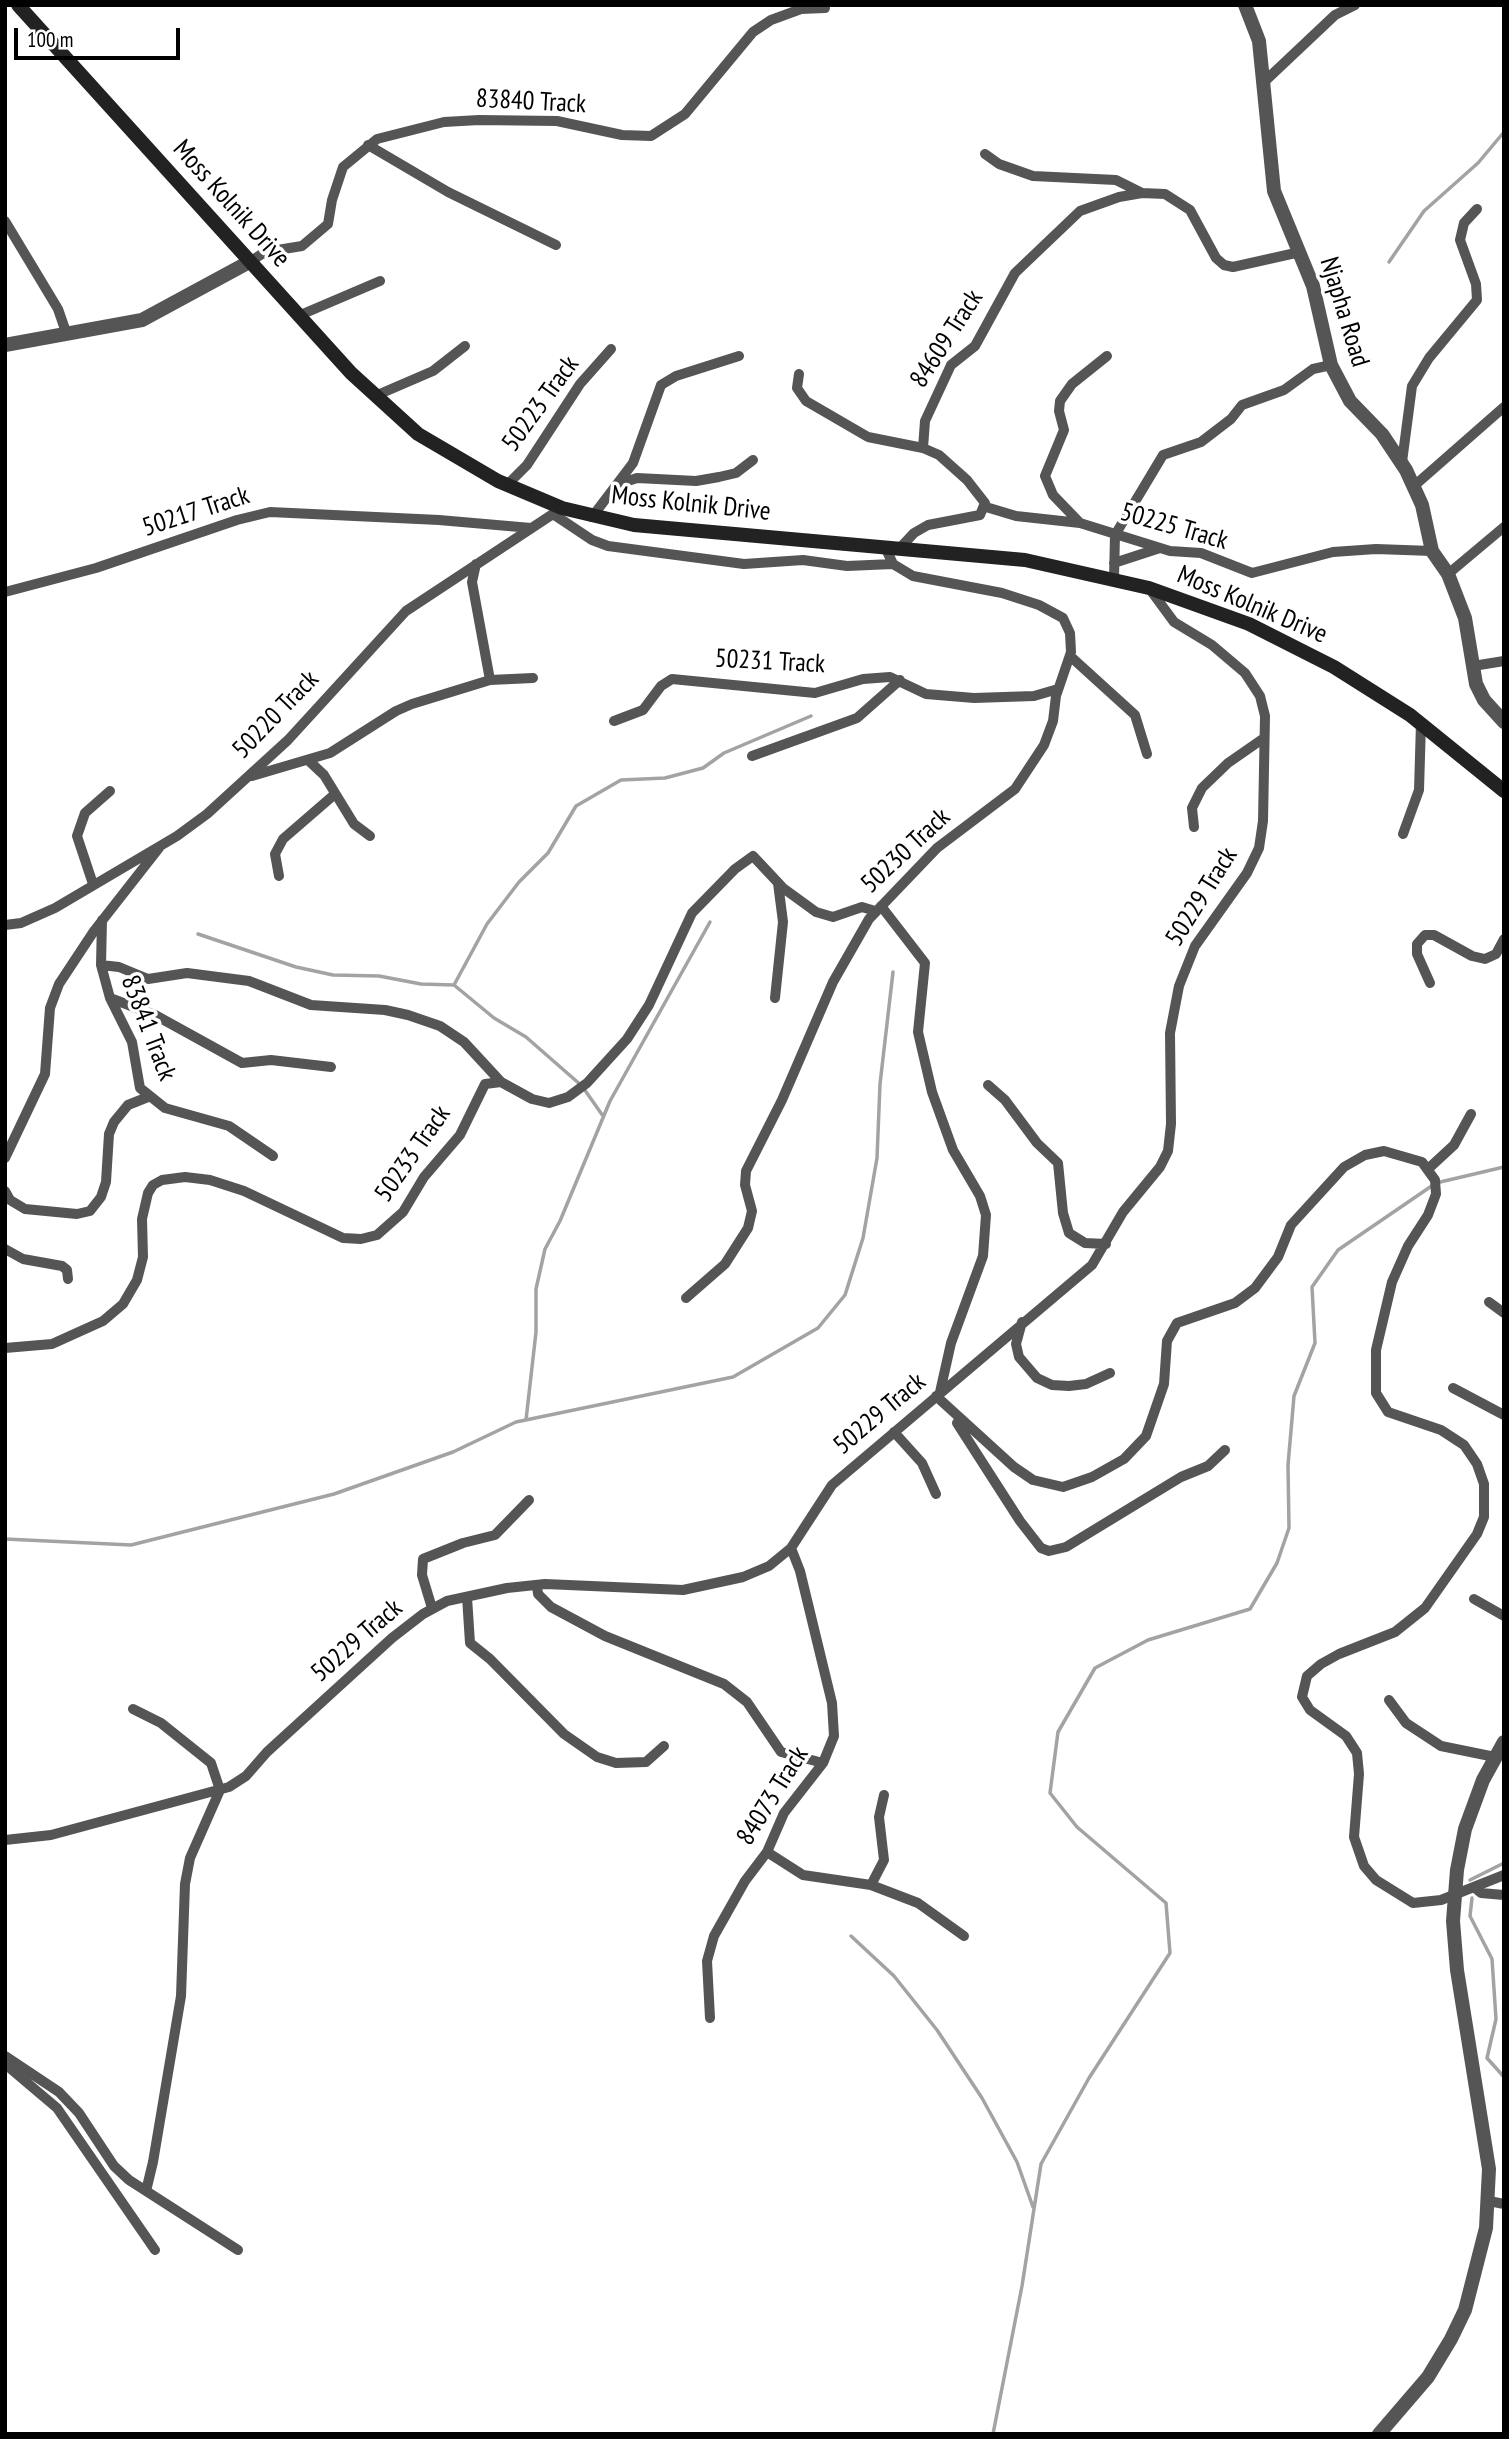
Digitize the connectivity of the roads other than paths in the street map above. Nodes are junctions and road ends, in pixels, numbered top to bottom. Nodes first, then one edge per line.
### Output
1 (18, 5) edge
2 (1245, 5) edge
3 (1356, 5) edge
4 (825, 8) dead end
5 (1264, 82) junction
6 (368, 145) junction
7 (985, 154) dead end
8 (1142, 193) junction
9 (1477, 209) dead end
10 (5, 221) edge
11 (556, 245) dead end
12 (1300, 252) junction
13 (251, 261) junction
14 (380, 281) dead end
15 (298, 316) junction
16 (67, 335) junction
17 (5, 345) edge
18 (465, 346) dead end
19 (611, 349) dead end
20 (739, 356) dead end
21 (1107, 356) dead end
22 (1331, 365) junction
23 (799, 374) dead end
24 (375, 396) junction
25 (1504, 407) edge
26 (923, 448) junction
27 (753, 460) dead end
28 (1402, 462) junction
29 (618, 484) junction
30 (507, 485) junction
31 (1414, 486) junction
32 (986, 507) junction
33 (557, 511) junction
34 (592, 517) junction
35 (1080, 523) junction
36 (1504, 527) edge
37 (531, 528) junction
38 (1115, 535) junction
39 (892, 547) junction
40 (1160, 548) junction
41 (1433, 551) junction
42 (1114, 563) junction
43 (476, 564) junction
44 (893, 564) junction
45 (1448, 574) junction
46 (1114, 578) junction
47 (1149, 588) junction
48 (5, 592) edge
49 (1070, 656) junction
50 (1504, 661) edge
51 (1473, 666) junction
52 (533, 678) dead end
53 (491, 680) junction
54 (900, 680) junction
55 (1058, 689) junction
56 (614, 721) dead end
57 (1504, 722) edge
58 (1421, 723) junction
59 (1264, 738) junction
60 (1147, 754) dead end
61 (752, 756) dead end
62 (308, 760) junction
63 (250, 776) junction
64 (110, 792) dead end
65 (1504, 792) edge
66 (335, 794) junction
67 (1194, 827) dead end
68 (1403, 834) dead end
69 (370, 836) dead end
70 (161, 845) junction
71 (279, 876) dead end
72 (778, 883) junction
73 (93, 884) junction
74 (878, 909) junction
75 (103, 919) junction
76 (5, 925) edge
77 (1504, 939) edge
78 (101, 965) junction
79 (1430, 983) dead end
80 (110, 998) junction
81 (775, 998) dead end
82 (331, 1067) dead end
83 (501, 1082) junction
84 (988, 1085) dead end
85 (148, 1097) junction
86 (1471, 1114) dead end
87 (273, 1156) dead end
88 (5, 1158) edge
89 (1428, 1169) junction
90 (5, 1191) edge
91 (1106, 1244) junction
92 (5, 1249) edge
93 (68, 1279) dead end
94 (686, 1298) dead end
95 (1489, 1302) dead end
96 (1504, 1313) edge
97 (1022, 1322) junction
98 (5, 1348) edge
99 (1110, 1373) dead end
100 (1453, 1388) dead end
101 (938, 1394) junction
102 (949, 1409) junction
103 (1504, 1415) edge
104 (894, 1432) junction
105 (1225, 1450) dead end
106 (936, 1494) dead end
107 (529, 1500) dead end
108 (791, 1548) junction
109 (537, 1585) junction
110 (467, 1597) junction
111 (1474, 1600) dead end
112 (432, 1608) junction
113 (1504, 1616) edge
114 (1389, 1700) dead end
115 (133, 1709) dead end
116 (1504, 1742) edge
117 (664, 1746) dead end
118 (1495, 1757) junction
119 (823, 1763) junction
120 (220, 1790) junction
121 (884, 1795) dead end
122 (5, 1840) edge
123 (767, 1852) junction
124 (1504, 1875) edge
125 (871, 1885) junction
126 (1475, 1888) junction
127 (1455, 1895) junction
128 (1504, 1895) edge
129 (964, 1936) dead end
130 (710, 2018) dead end
131 (5, 2056) edge
132 (5, 2064) edge
133 (146, 2191) junction
134 (1497, 2203) edge
135 (155, 2250) dead end
136 (238, 2250) dead end
137 (1379, 2434) edge

1 - 13 main road, Moss Kolnik Drive
2 - 5 street, Njapha Road
3 - 5 street
4 - 6 street, 83840 Track
5 - 12 street, Njapha Road
6 - 11 street
6 - 13 street, 83840 Track
7 - 8 street
8 - 12 street, 84609 Track
8 - 26 street, 84609 Track
9 - 28 street
10 - 16 street
12 - 22 street, Njapha Road
13 - 15 main road, Moss Kolnik Drive
13 - 16 street
14 - 15 street
15 - 24 main road, Moss Kolnik Drive
16 - 17 street
18 - 24 street
19 - 30 street, 50223 Track
20 - 29 street
21 - 35 street
22 - 28 street, Njapha Road
22 - 38 street
23 - 26 street
24 - 30 main road, Moss Kolnik Drive
25 - 31 street
26 - 32 street
27 - 29 street
28 - 31 street, Njapha Road
29 - 34 street
30 - 33 main road, Moss Kolnik Drive
31 - 41 street, Njapha Road
32 - 35 street, 50225 Track
32 - 39 street
33 - 34 main road, Moss Kolnik Drive
33 - 37 street, 50220 Track
33 - 44 street
34 - 39 main road, Moss Kolnik Drive
35 - 38 street, 50225 Track
36 - 45 street
37 - 43 street, 50220 Track
37 - 48 street, 50217 Track
38 - 40 street, 50225 Track
38 - 42 street
39 - 44 street
39 - 46 main road, Moss Kolnik Drive
40 - 41 street, 50225 Track
40 - 42 street
41 - 45 street, Njapha Road
42 - 46 street
43 - 53 street
43 - 63 street, 50220 Track
44 - 49 street, 50230 Track
45 - 51 street, Njapha Road
46 - 47 main road, Moss Kolnik Drive
47 - 58 main road, Moss Kolnik Drive
47 - 59 street, 50229 Track
49 - 55 street, 50230 Track
49 - 60 street
50 - 51 street
51 - 57 street, Njapha Road
52 - 53 street
53 - 62 street
54 - 55 street, 50231 Track
54 - 56 street, 50231 Track
54 - 61 street
55 - 74 street, 50230 Track
58 - 65 main road, Moss Kolnik Drive
58 - 68 street
59 - 67 street
59 - 91 street, 50229 Track
62 - 63 street
62 - 66 street
63 - 70 street, 50220 Track
64 - 73 street
66 - 69 street
66 - 71 street
70 - 73 street, 50220 Track
70 - 75 street
72 - 74 street
72 - 81 street
72 - 83 street
73 - 76 street, 50220 Track
74 - 94 street, 50230 Track
74 - 101 street
75 - 78 street, 83841 Track
75 - 88 street
77 - 79 street
78 - 80 street, 83841 Track
78 - 83 street
80 - 82 street
80 - 85 street, 83841 Track
83 - 98 street, 50233 Track
84 - 91 street
85 - 87 street, 83841 Track
85 - 90 street
86 - 89 street
89 - 102 street
89 - 127 street
91 - 97 street, 50229 Track
92 - 93 street
95 - 96 street
97 - 99 street
97 - 101 street, 50229 Track
100 - 103 street
101 - 102 street
101 - 104 street, 50229 Track
102 - 105 street
104 - 106 street
104 - 108 street, 50229 Track
107 - 112 street
108 - 109 street, 50229 Track
108 - 119 street, 84073 Track
109 - 110 street, 50229 Track
109 - 119 street
110 - 112 street, 50229 Track
110 - 117 street
111 - 113 street
112 - 120 street, 50229 Track
114 - 118 street
115 - 120 street
116 - 118 street
118 - 127 street
119 - 123 street, 84073 Track
120 - 122 street, 50229 Track
120 - 133 street
121 - 125 street
123 - 125 street
123 - 130 street, 84073 Track
124 - 126 street
125 - 129 street
126 - 127 street
126 - 128 street
127 - 134 street
131 - 133 street
132 - 135 street
133 - 136 street
134 - 137 street

